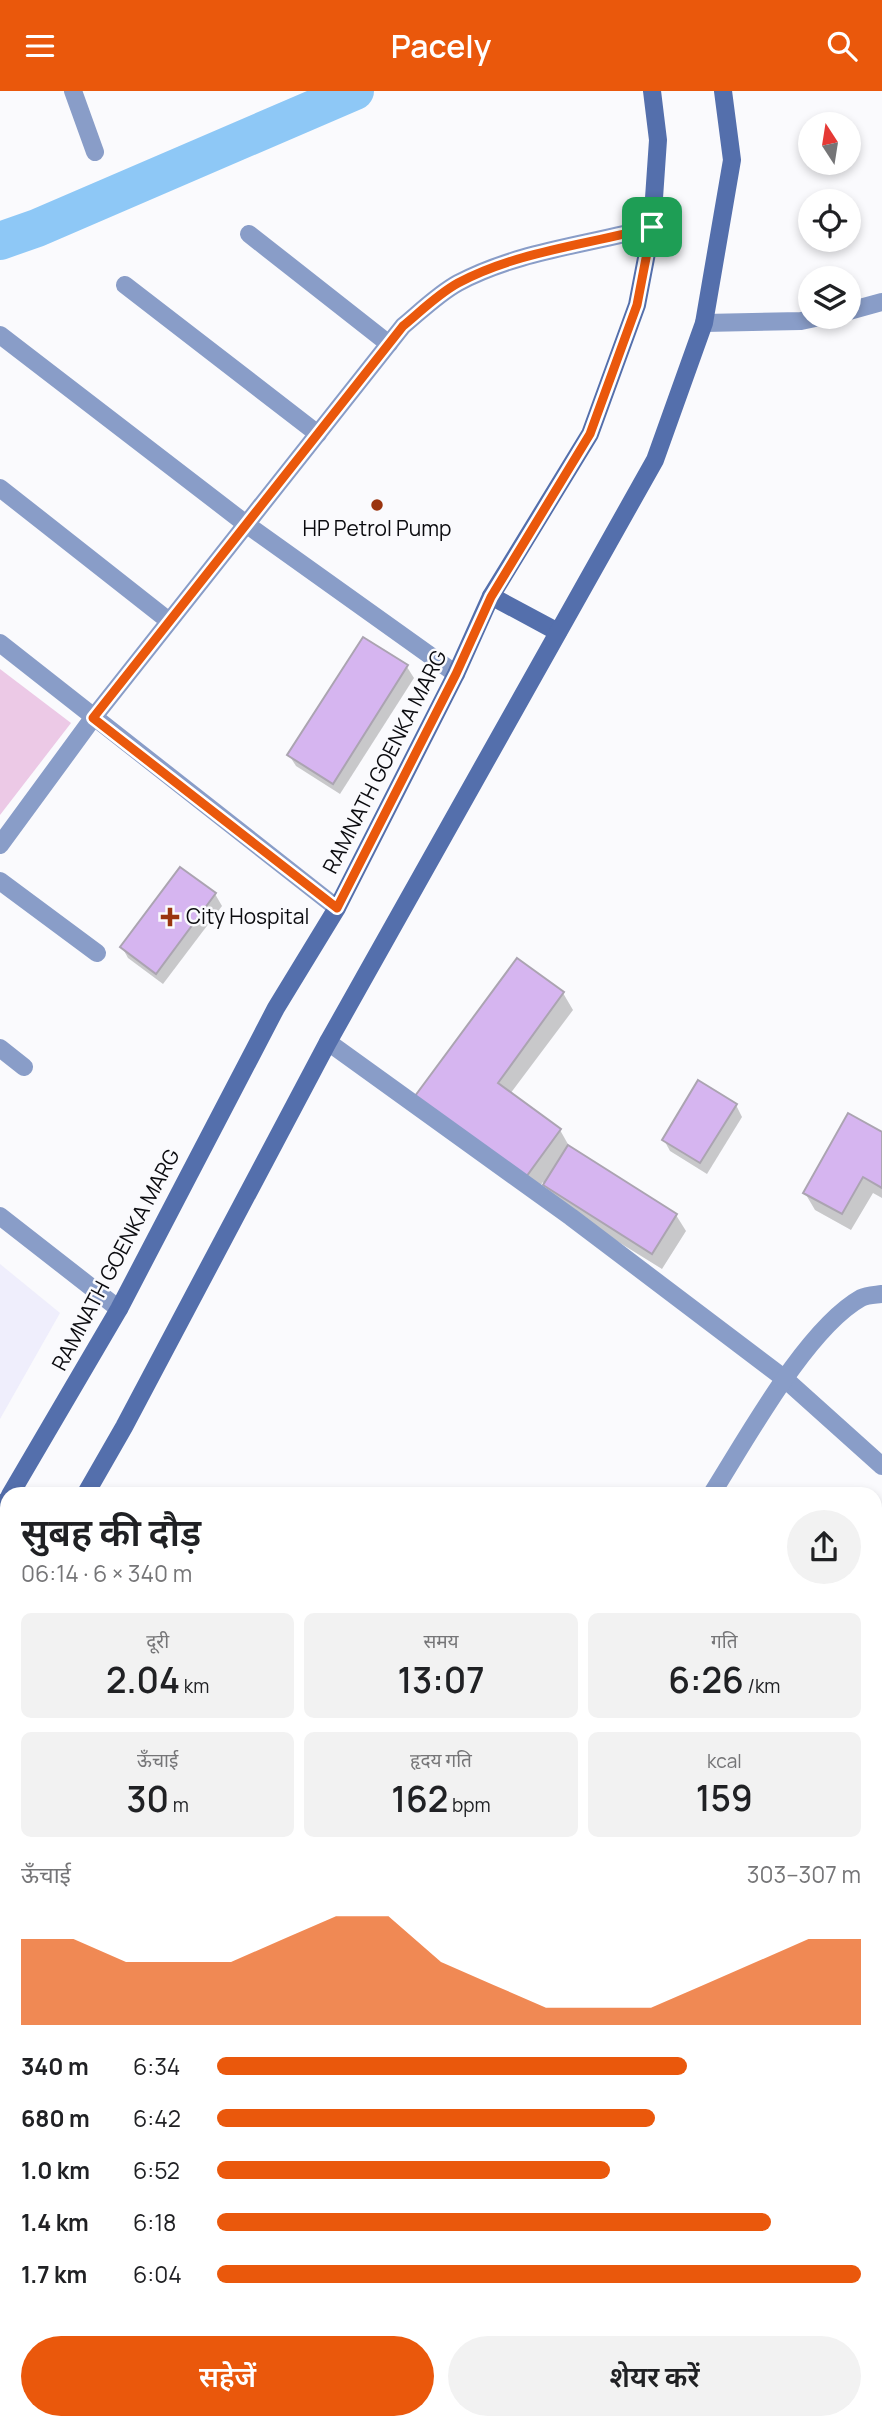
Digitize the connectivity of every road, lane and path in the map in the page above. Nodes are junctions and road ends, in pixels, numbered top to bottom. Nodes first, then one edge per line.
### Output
1 (73, 91) edge
2 (652, 91) edge
3 (723, 91) edge
4 (95, 152) dead end
5 (652, 227) junction
6 (249, 234) dead end
7 (125, 285) dead end
8 (882, 302) edge
9 (861, 308) edge
10 (798, 321) edge
11 (704, 323) junction
12 (0, 335) edge
13 (389, 344) junction
14 (318, 434) junction
15 (0, 488) edge
16 (246, 524) junction
17 (491, 597) junction
18 (169, 621) junction
19 (558, 632) junction
20 (0, 643) edge
21 (456, 674) junction
22 (93, 718) junction
23 (0, 845) edge
24 (0, 881) edge
25 (337, 908) junction
26 (97, 953) dead end
27 (328, 1042) junction
28 (0, 1048) edge
29 (24, 1067) dead end
30 (0, 1216) edge
31 (882, 1294) edge
32 (119, 1310) junction
33 (785, 1379) junction
34 (882, 1466) edge
35 (15, 1487) edge
36 (90, 1487) edge
37 (716, 1487) edge

1 - 4 street
2 - 5 street, RAMNATH GOENKA MARG
3 - 11 street
5 - 13 street
5 - 17 street, RAMNATH GOENKA MARG
6 - 13 street
7 - 14 street
8 - 9 street
10 - 11 street
11 - 19 street
12 - 16 street
13 - 14 street
14 - 16 street
15 - 18 street
16 - 18 street
16 - 21 street
17 - 19 street
17 - 21 street, RAMNATH GOENKA MARG
18 - 22 street
19 - 27 street
20 - 22 street
21 - 25 street, RAMNATH GOENKA MARG
22 - 23 street
22 - 25 street
24 - 26 street
25 - 32 street, RAMNATH GOENKA MARG
27 - 33 street
27 - 36 street
28 - 29 street
30 - 32 street
31 - 33 street
32 - 35 street, RAMNATH GOENKA MARG
33 - 34 street
33 - 37 street

